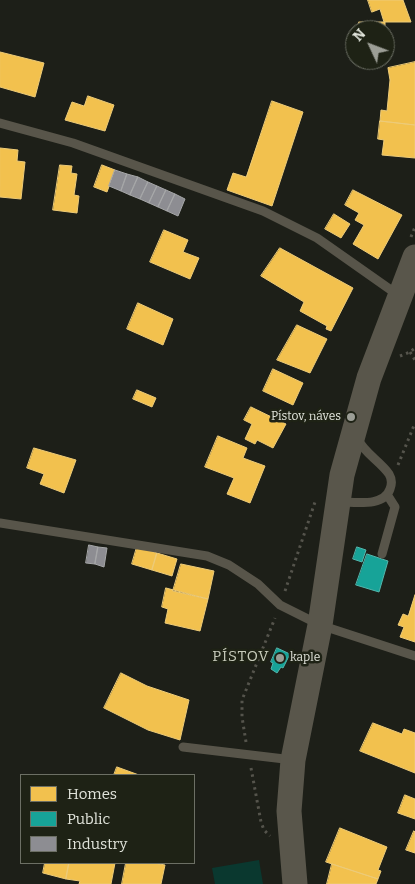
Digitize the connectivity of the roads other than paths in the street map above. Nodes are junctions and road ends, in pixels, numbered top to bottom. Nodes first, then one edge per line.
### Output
1 (0, 123) edge
2 (415, 257) edge
3 (400, 296) junction
4 (354, 431) junction
5 (388, 496) junction
6 (338, 502) junction
7 (0, 523) edge
8 (382, 554) dead end
9 (320, 625) junction
10 (415, 656) edge
11 (183, 747) dead end
12 (293, 760) junction
13 (295, 884) edge

1 - 3 lane
2 - 3 street
3 - 4 street
4 - 5 lane
4 - 6 street
5 - 6 lane
5 - 8 lane
6 - 9 street
7 - 9 lane
9 - 10 lane
9 - 12 street
11 - 12 lane
12 - 13 street

